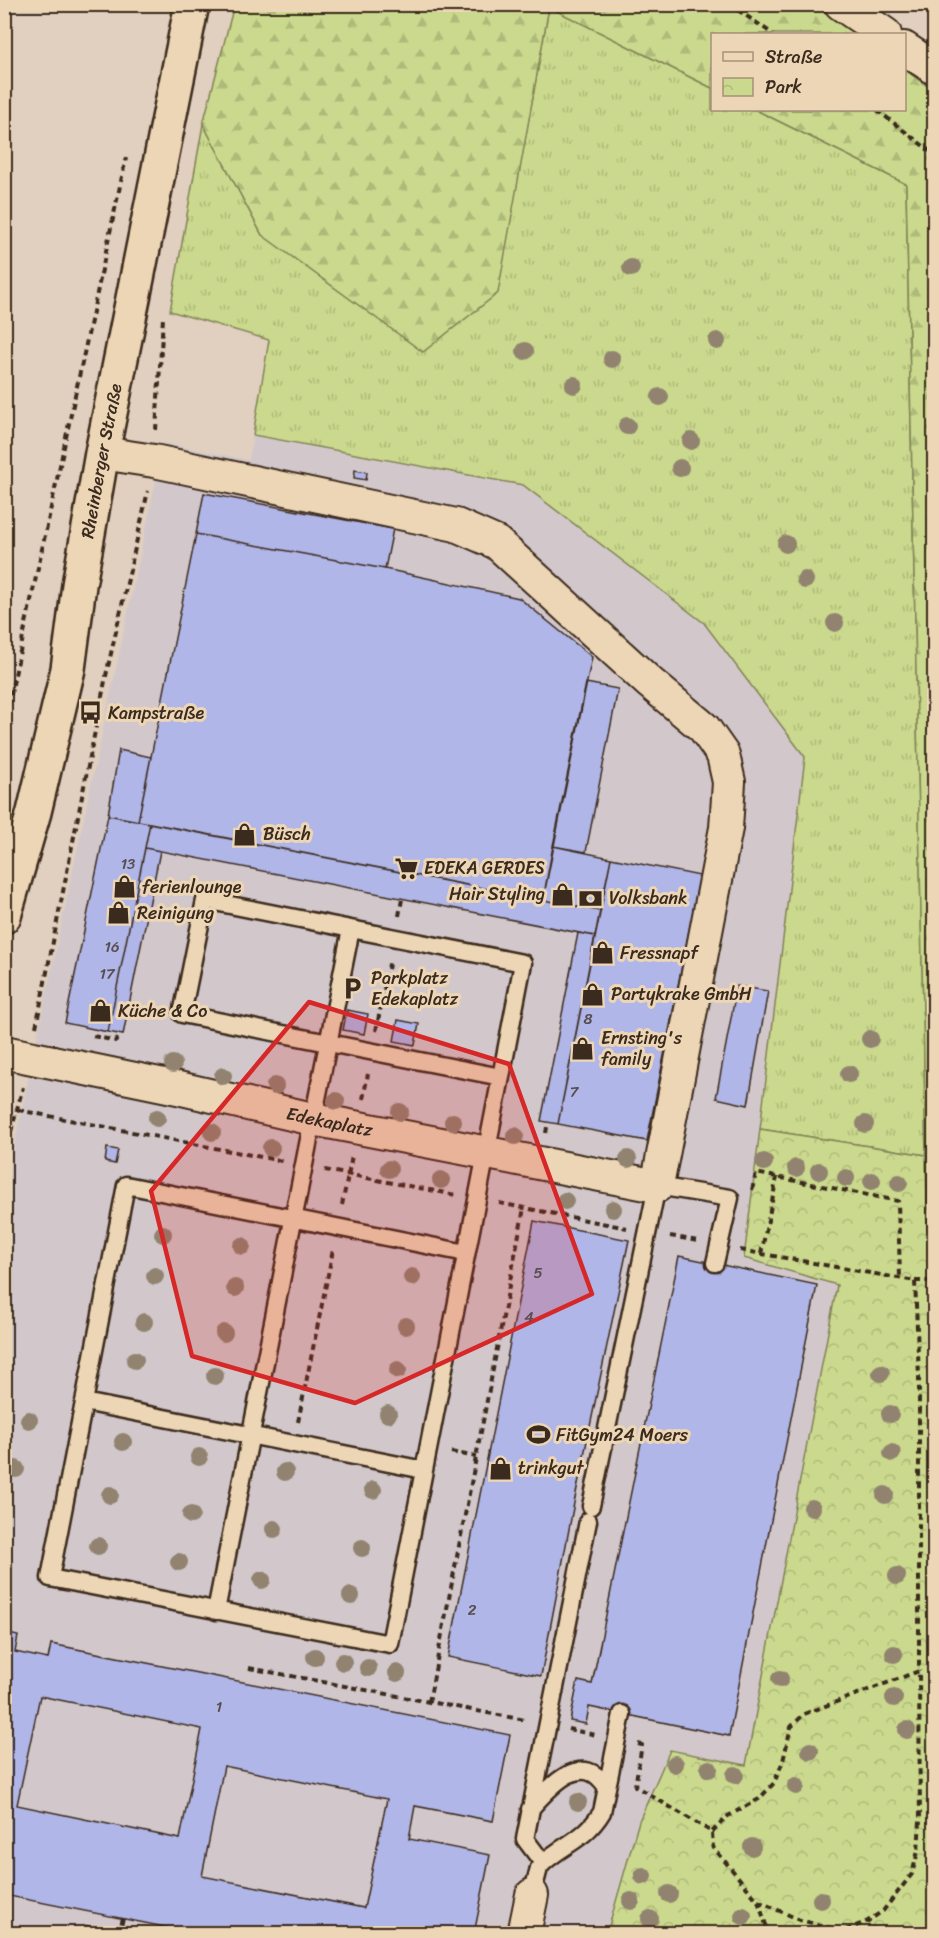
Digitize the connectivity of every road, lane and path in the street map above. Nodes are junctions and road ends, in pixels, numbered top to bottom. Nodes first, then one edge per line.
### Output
1 (192, 4) edge
2 (729, 4) edge
3 (841, 4) edge
4 (772, 33) edge
5 (884, 33) edge
6 (906, 49) edge
7 (934, 68) edge
8 (878, 111) edge
9 (934, 154) edge
10 (127, 155) dead end
11 (164, 310) dead end
12 (102, 453) junction
13 (154, 461) junction
14 (4, 726) edge
15 (402, 899) dead end
16 (4, 916) edge
17 (351, 929) junction
18 (395, 938) junction
19 (36, 1025) junction
20 (48, 1027) dead end
21 (118, 1033) dead end
22 (82, 1034) dead end
23 (328, 1044) junction
24 (372, 1052) junction
25 (17, 1055) edge
26 (501, 1077) junction
27 (18, 1110) junction
28 (312, 1119) junction
29 (358, 1127) junction
30 (486, 1153) junction
31 (4, 1162) edge
32 (304, 1166) junction
33 (348, 1175) junction
34 (777, 1177) junction
35 (657, 1186) junction
36 (751, 1195) dead end
37 (477, 1199) junction
38 (524, 1208) junction
39 (294, 1218) junction
40 (337, 1227) junction
41 (647, 1232) junction
42 (742, 1239) dead end
43 (720, 1245) junction
44 (739, 1250) junction
45 (466, 1253) junction
46 (761, 1254) junction
47 (715, 1263) dead end
48 (900, 1279) junction
49 (915, 1281) junction
50 (934, 1281) edge
51 (84, 1402) junction
52 (298, 1423) dead end
53 (251, 1435) junction
54 (424, 1470) junction
55 (216, 1611) junction
56 (919, 1671) junction
57 (429, 1702) dead end
58 (622, 1714) dead end
59 (607, 1788) junction
60 (530, 1809) junction
61 (712, 1832) dead end
62 (543, 1863) junction
63 (532, 1895) joint
64 (758, 1900) dead end
65 (123, 1918) dead end
66 (868, 1921) junction
67 (842, 1931) junction
68 (81, 1934) edge
69 (118, 1934) edge
70 (524, 1934) edge
71 (836, 1934) edge
72 (877, 1934) edge

1 - 12 main road, Rheinberger Straße
2 - 4 path
3 - 5 street
6 - 7 street
8 - 9 path
10 - 14 path
11 - 13 path
12 - 13 street
12 - 16 main road, Rheinberger Straße
13 - 19 path
13 - 35 street
15 - 18 path
17 - 18 lane
17 - 23 lane
17 - 23 lane
18 - 24 path
18 - 26 lane
19 - 20 path
19 - 25 path
21 - 22 path
23 - 24 lane
23 - 28 lane
24 - 26 lane
24 - 29 path
25 - 27 path
25 - 28 street, Edekaplatz
26 - 30 lane
27 - 31 path
27 - 32 path
28 - 29 street, Edekaplatz
28 - 32 lane
29 - 30 street, Edekaplatz
29 - 33 path
30 - 35 street, Edekaplatz
30 - 37 lane
32 - 33 path
32 - 39 lane
33 - 37 path
33 - 40 path
34 - 36 path
34 - 46 path
34 - 48 path
35 - 41 lane
35 - 43 lane
37 - 38 path
37 - 45 lane
38 - 41 path
38 - 57 path
39 - 40 lane
39 - 51 lane
39 - 53 lane
40 - 45 lane
40 - 52 path
41 - 43 path
41 - 60 lane
42 - 44 path
43 - 44 path
43 - 47 lane
44 - 46 path
45 - 54 lane
46 - 48 path
48 - 49 path
49 - 50 path
49 - 56 path
51 - 53 lane
51 - 55 lane
53 - 54 lane
53 - 55 lane
54 - 55 lane
56 - 61 path
56 - 66 path
58 - 59 lane
59 - 60 lane
59 - 62 lane
60 - 62 lane
62 - 63 lane
63 - 70 street
64 - 67 path
65 - 69 path
66 - 67 path
66 - 72 path
67 - 71 path
68 - 69 path

